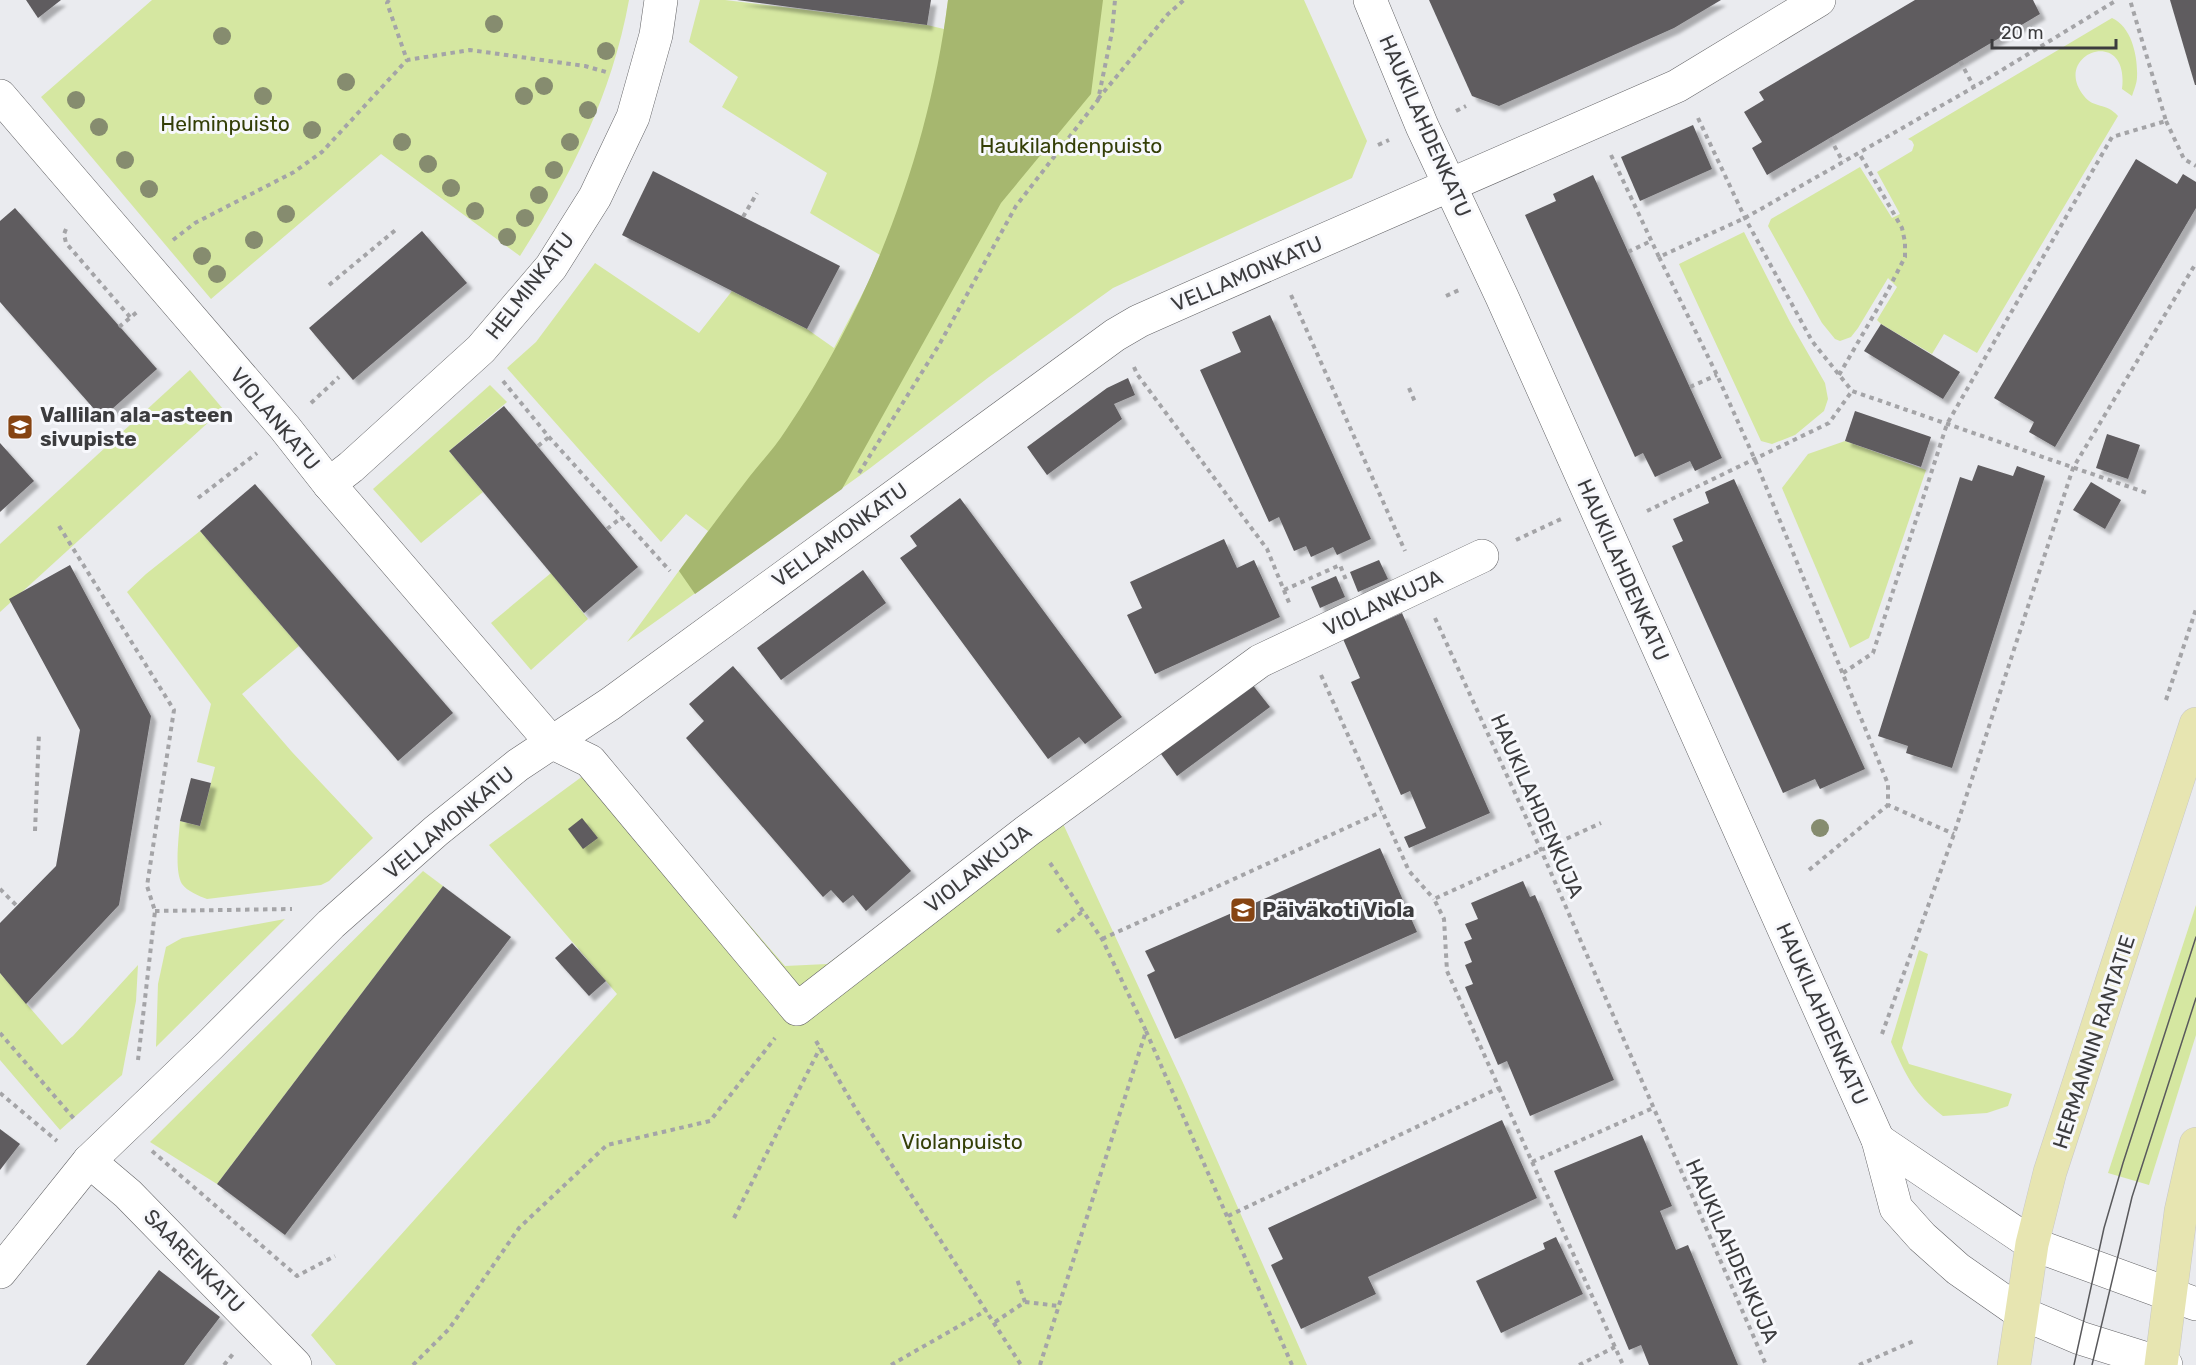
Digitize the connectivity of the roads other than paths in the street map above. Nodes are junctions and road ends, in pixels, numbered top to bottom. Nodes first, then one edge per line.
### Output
1 (661, 0) edge
2 (1370, 0) edge
3 (1819, 0) edge
4 (0, 96) edge
5 (1451, 186) junction
6 (329, 484) junction
7 (1482, 556) dead end
8 (2196, 724) edge
9 (551, 742) junction
10 (1878, 1140) junction
11 (2196, 1144) edge
12 (77, 1154) junction
13 (2032, 1244) junction
14 (0, 1272) edge
15 (2184, 1300) edge
16 (2021, 1313) junction
17 (295, 1365) edge
18 (2014, 1365) edge
19 (2163, 1365) edge

1 - 6 street, HELMINKATU
2 - 5 street, HAUKILAHDENKATU
3 - 5 street, VELLAMONKATU
4 - 6 street, VIOLANKATU
5 - 9 street, VELLAMONKATU
5 - 10 street, HAUKILAHDENKATU
6 - 9 street, VIOLANKATU
7 - 9 street, VIOLANKUJA
8 - 13 main road, HERMANNIN RANTATIE
9 - 12 street, VELLAMONKATU
10 - 13 street
10 - 16 street, HAUKILAHDENKATU
11 - 15 main road
12 - 14 street, VELLAMONKATU
12 - 17 street, SAARENKATU
13 - 15 street
13 - 16 main road, HERMANNIN RANTATIE
15 - 19 main road
16 - 18 main road, HERMANNIN RANTATIE
16 - 19 street, HAUKILAHDENKATU

